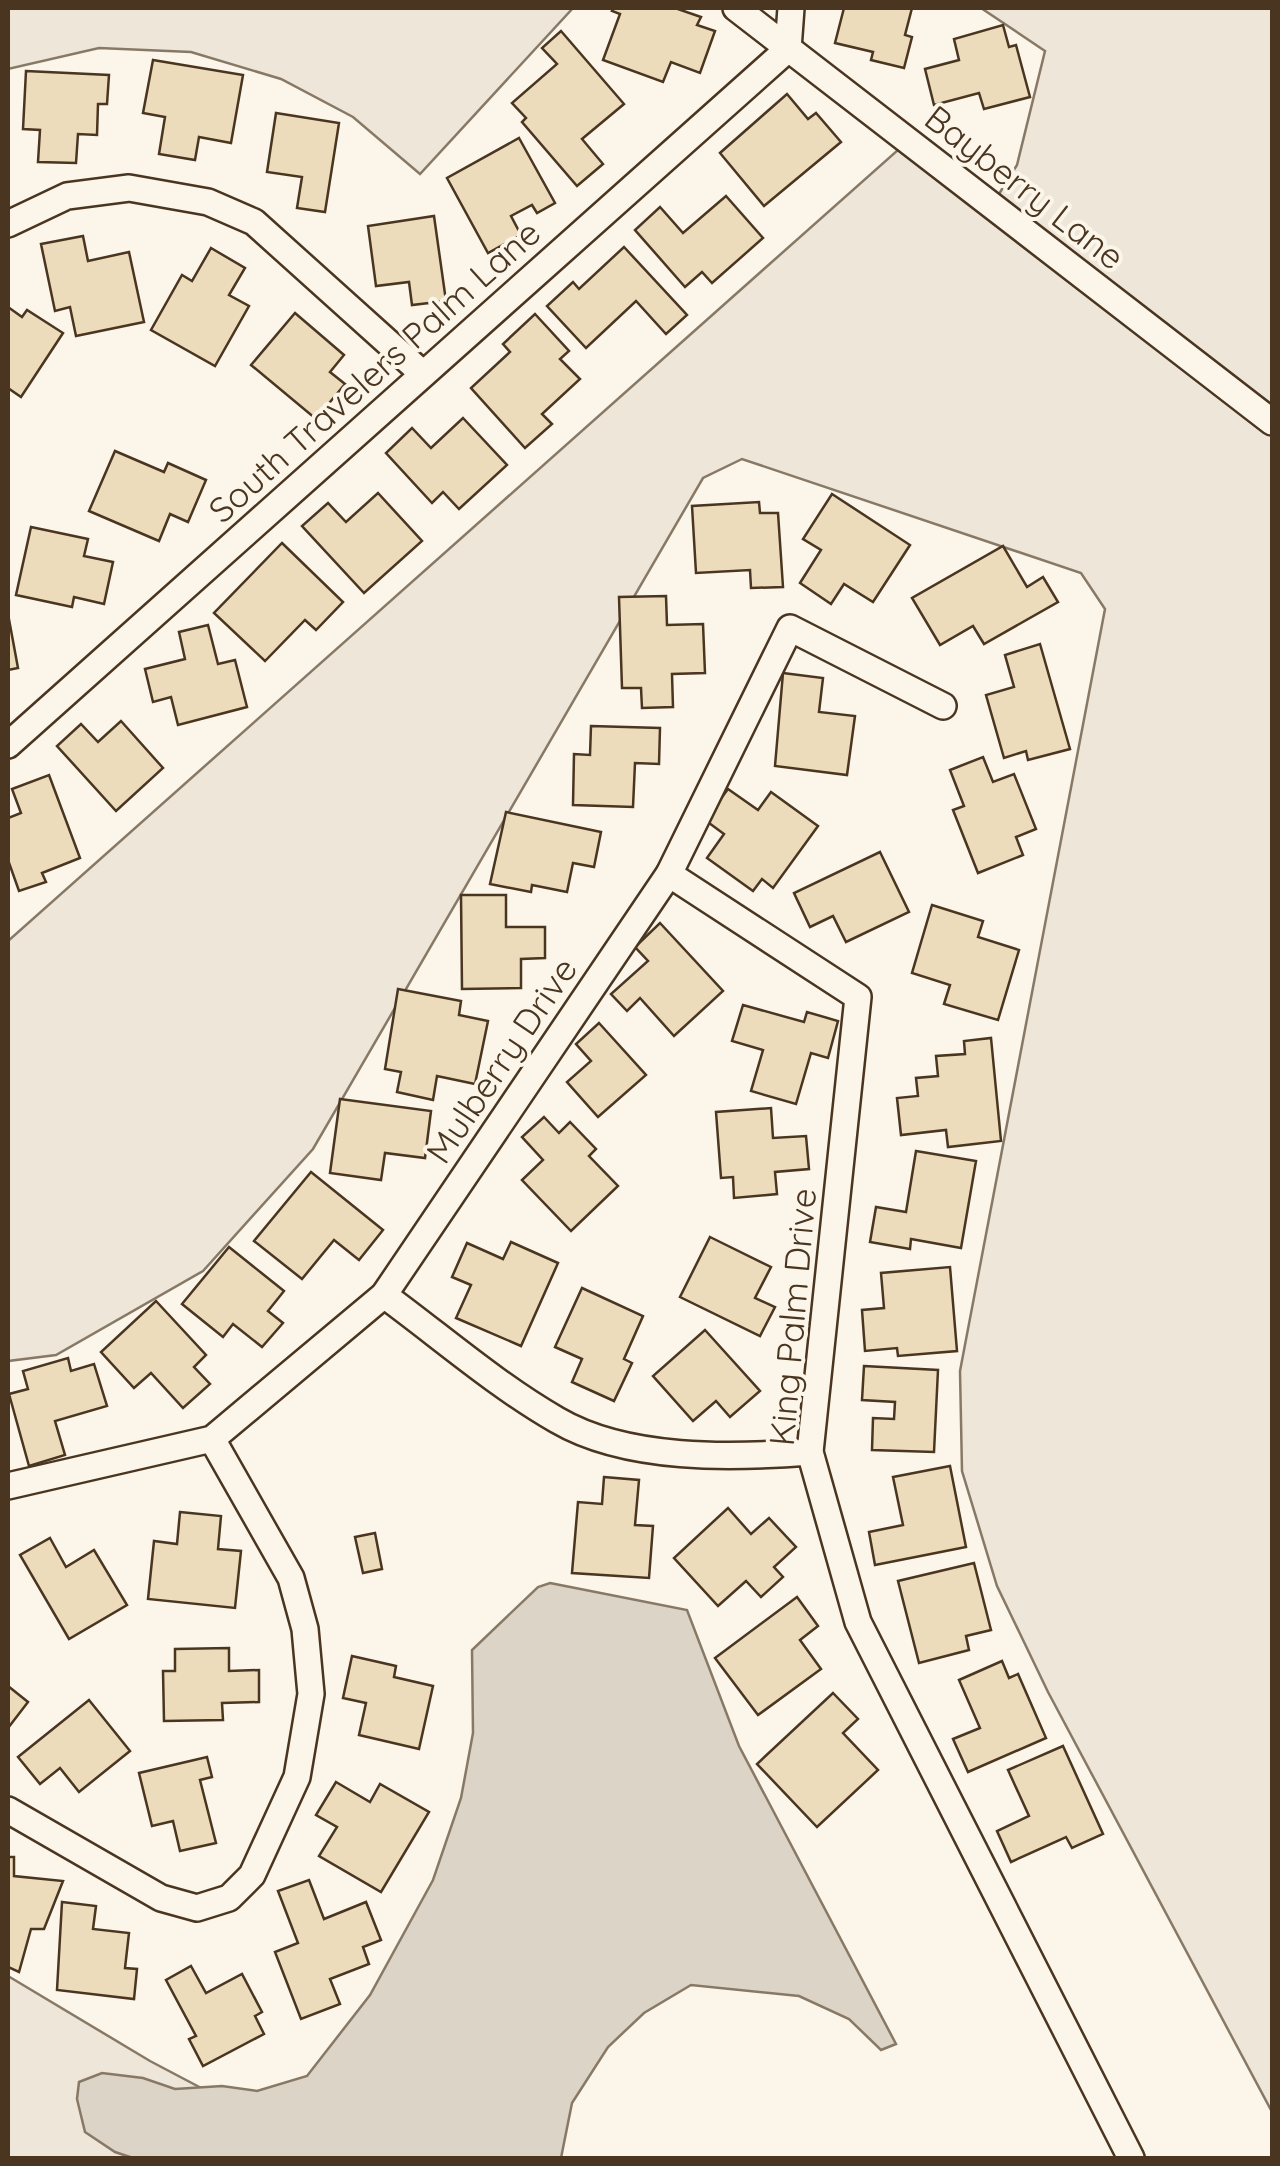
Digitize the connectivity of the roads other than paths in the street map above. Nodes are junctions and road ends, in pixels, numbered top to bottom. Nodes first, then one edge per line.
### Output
1 (736, 8) edge
2 (791, 8) edge
3 (788, 49) junction
4 (8, 224) edge
5 (423, 374) junction
6 (1272, 422) edge
7 (943, 706) dead end
8 (8, 745) edge
9 (669, 874) junction
10 (384, 1295) junction
11 (212, 1439) junction
12 (810, 1452) junction
13 (8, 1486) edge
14 (8, 1810) edge
15 (1132, 2158) edge

1 - 3 street, Bayberry Lane
2 - 3 street
3 - 5 street, South Travelers Palm Lane
3 - 6 street, Bayberry Lane
4 - 5 street
5 - 8 street, South Travelers Palm Lane
7 - 9 street, Mulberry Drive
9 - 10 street, Mulberry Drive
9 - 12 street, King Palm Drive
10 - 11 street, Mulberry Drive
10 - 12 street
11 - 13 street, Mulberry Drive
11 - 14 street
12 - 15 street, King Palm Drive

